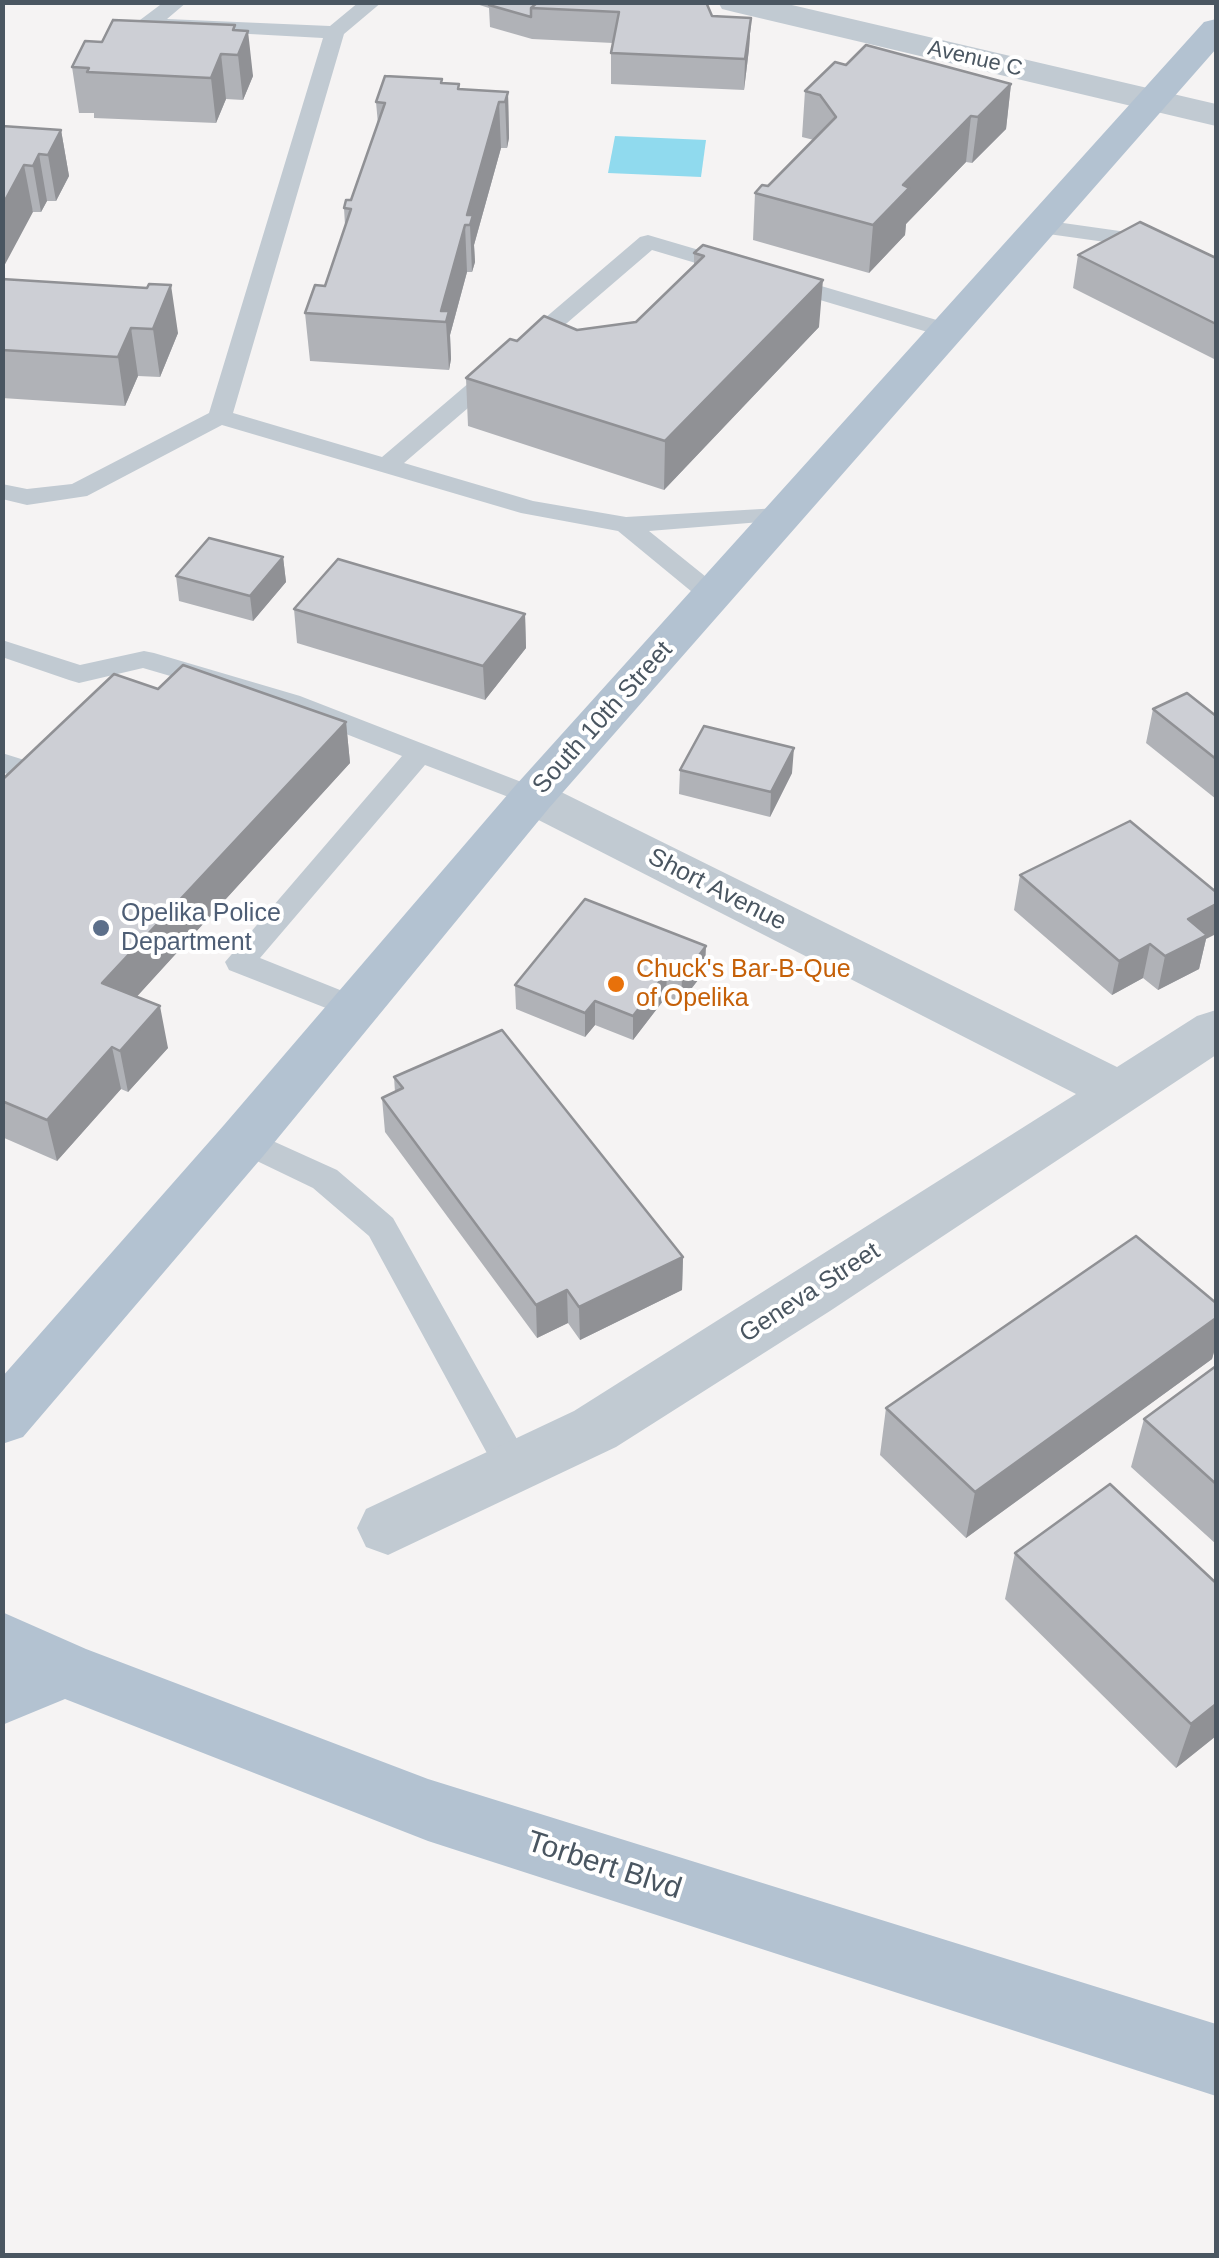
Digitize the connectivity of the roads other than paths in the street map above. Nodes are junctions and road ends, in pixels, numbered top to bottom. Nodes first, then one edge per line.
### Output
1 (177, 2) edge
2 (372, 2) edge
3 (734, 2) edge
4 (1216, 29) edge
5 (335, 32) junction
6 (1155, 101) junction
7 (1216, 115) edge
8 (1042, 227) junction
9 (1216, 276) edge
10 (949, 330) junction
11 (220, 417) junction
12 (387, 465) junction
13 (2, 491) edge
14 (786, 512) junction
15 (626, 525) junction
16 (712, 595) junction
17 (2, 648) edge
18 (144, 659) junction
19 (105, 696) edge
20 (53, 746) edge
21 (420, 752) junction
22 (15, 767) edge
23 (2, 794) edge
24 (532, 797) junction
25 (354, 1008) junction
26 (1216, 1029) edge
27 (1117, 1091) junction
28 (244, 1140) junction
29 (2, 1419) edge
30 (514, 1468) junction
31 (388, 1528) dead end
32 (2, 1640) edge
33 (64, 1668) junction
34 (2, 1696) edge
35 (1216, 2060) edge

1 - 5 lane
2 - 5 lane
3 - 6 street, Avenue C
4 - 6 main road, South 10th Street
5 - 11 lane
6 - 7 street, Avenue C
6 - 8 main road, South 10th Street
8 - 9 lane
8 - 10 main road, South 10th Street
10 - 12 lane
10 - 14 main road, South 10th Street
11 - 12 lane
11 - 13 lane
12 - 15 lane
14 - 15 lane
14 - 16 main road, South 10th Street
15 - 16 lane
16 - 24 main road, South 10th Street
17 - 18 lane
18 - 19 lane
18 - 21 lane
20 - 22 lane
21 - 24 lane
21 - 25 lane
22 - 23 lane
24 - 25 main road, South 10th Street
24 - 27 street, Short Avenue
25 - 28 main road, South 10th Street
26 - 27 street, Geneva Street
27 - 30 street, Geneva Street
28 - 29 main road, South 10th Street
28 - 30 lane
30 - 31 street, Geneva Street
32 - 33 main road, Torbert Blvd
33 - 34 main road
33 - 35 main road, Torbert Blvd

